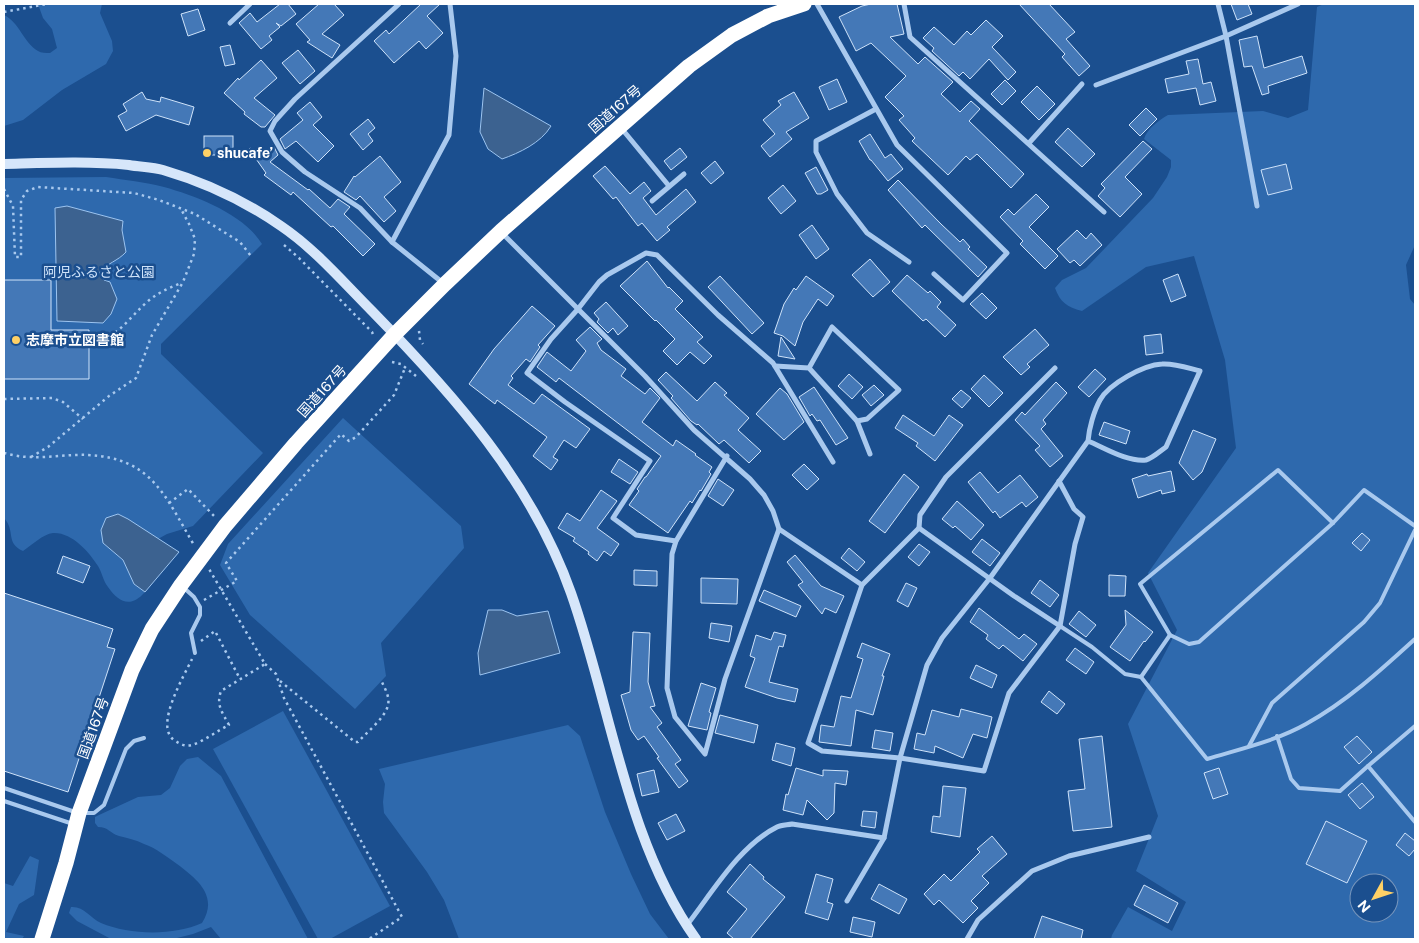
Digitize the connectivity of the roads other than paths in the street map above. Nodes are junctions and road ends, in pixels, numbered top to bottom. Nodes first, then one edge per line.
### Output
1 (250, 4) edge
2 (399, 4) edge
3 (450, 4) edge
4 (804, 4) edge
5 (817, 4) edge
6 (904, 4) edge
7 (1218, 4) edge
8 (1298, 4) edge
9 (230, 22) dead end
10 (1226, 36) junction
11 (1082, 84) dead end
12 (1096, 85) dead end
13 (876, 109) junction
14 (620, 127) junction
15 (1029, 143) junction
16 (4, 164) edge
17 (684, 174) dead end
18 (669, 186) junction
19 (652, 201) dead end
20 (1257, 206) dead end
21 (1104, 212) dead end
22 (501, 231) junction
23 (392, 242) junction
24 (909, 262) dead end
25 (934, 274) dead end
26 (444, 284) junction
27 (578, 309) junction
28 (395, 334) junction
29 (774, 366) junction
30 (809, 368) junction
31 (1055, 368) dead end
32 (858, 421) junction
33 (1088, 441) junction
34 (870, 454) dead end
35 (727, 456) junction
36 (833, 462) dead end
37 (1060, 481) junction
38 (1333, 524) junction
39 (1415, 526) edge
40 (919, 528) junction
41 (779, 529) junction
42 (1415, 530) edge
43 (676, 541) junction
44 (990, 578) junction
45 (181, 585) junction
46 (862, 585) junction
47 (1060, 626) junction
48 (1170, 635) junction
49 (1415, 639) edge
50 (195, 653) road end
51 (1141, 678) junction
52 (1415, 726) edge
53 (1277, 736) junction
54 (144, 738) dead end
55 (1249, 746) junction
56 (900, 758) junction
57 (1368, 766) junction
58 (4, 788) edge
59 (4, 802) edge
60 (78, 819) junction
61 (1415, 822) edge
62 (1148, 837) dead end
63 (884, 838) junction
64 (847, 901) dead end
65 (687, 926) junction
66 (42, 939) edge
67 (696, 939) edge
68 (967, 939) edge

1 - 9 street
2 - 23 street
3 - 23 street
4 - 14 highway, 国道167号
5 - 13 street
6 - 15 street
7 - 10 street
8 - 10 street
10 - 12 street
10 - 20 street
11 - 15 street
13 - 24 street
13 - 25 street
14 - 18 street
14 - 22 highway, 国道167号
15 - 21 street
16 - 28 street
17 - 18 street
18 - 19 street
22 - 26 highway, 国道167号
22 - 27 street
23 - 26 street
26 - 28 highway, 国道167号
27 - 29 street
27 - 35 street
27 - 43 street
28 - 45 highway, 国道167号
28 - 65 street
29 - 30 street
29 - 36 street
30 - 32 street
30 - 32 street
31 - 40 street
32 - 34 street
33 - 33 street
33 - 37 street
35 - 41 street
35 - 43 street
37 - 44 street
37 - 47 street
38 - 39 lane
38 - 48 lane
38 - 48 lane
40 - 44 street
40 - 46 street
41 - 43 street
41 - 46 street
42 - 55 lane
44 - 47 street
44 - 56 street
45 - 50 lane
45 - 60 highway, 国道167号
46 - 56 street
47 - 51 lane
47 - 56 street
48 - 51 lane
49 - 53 lane
51 - 55 lane
52 - 57 lane
53 - 55 lane
53 - 57 lane
54 - 60 lane
56 - 63 street
57 - 61 lane
58 - 60 lane
59 - 60 lane
60 - 66 highway, 国道167号
62 - 68 street
63 - 64 street
63 - 65 street
65 - 67 street

